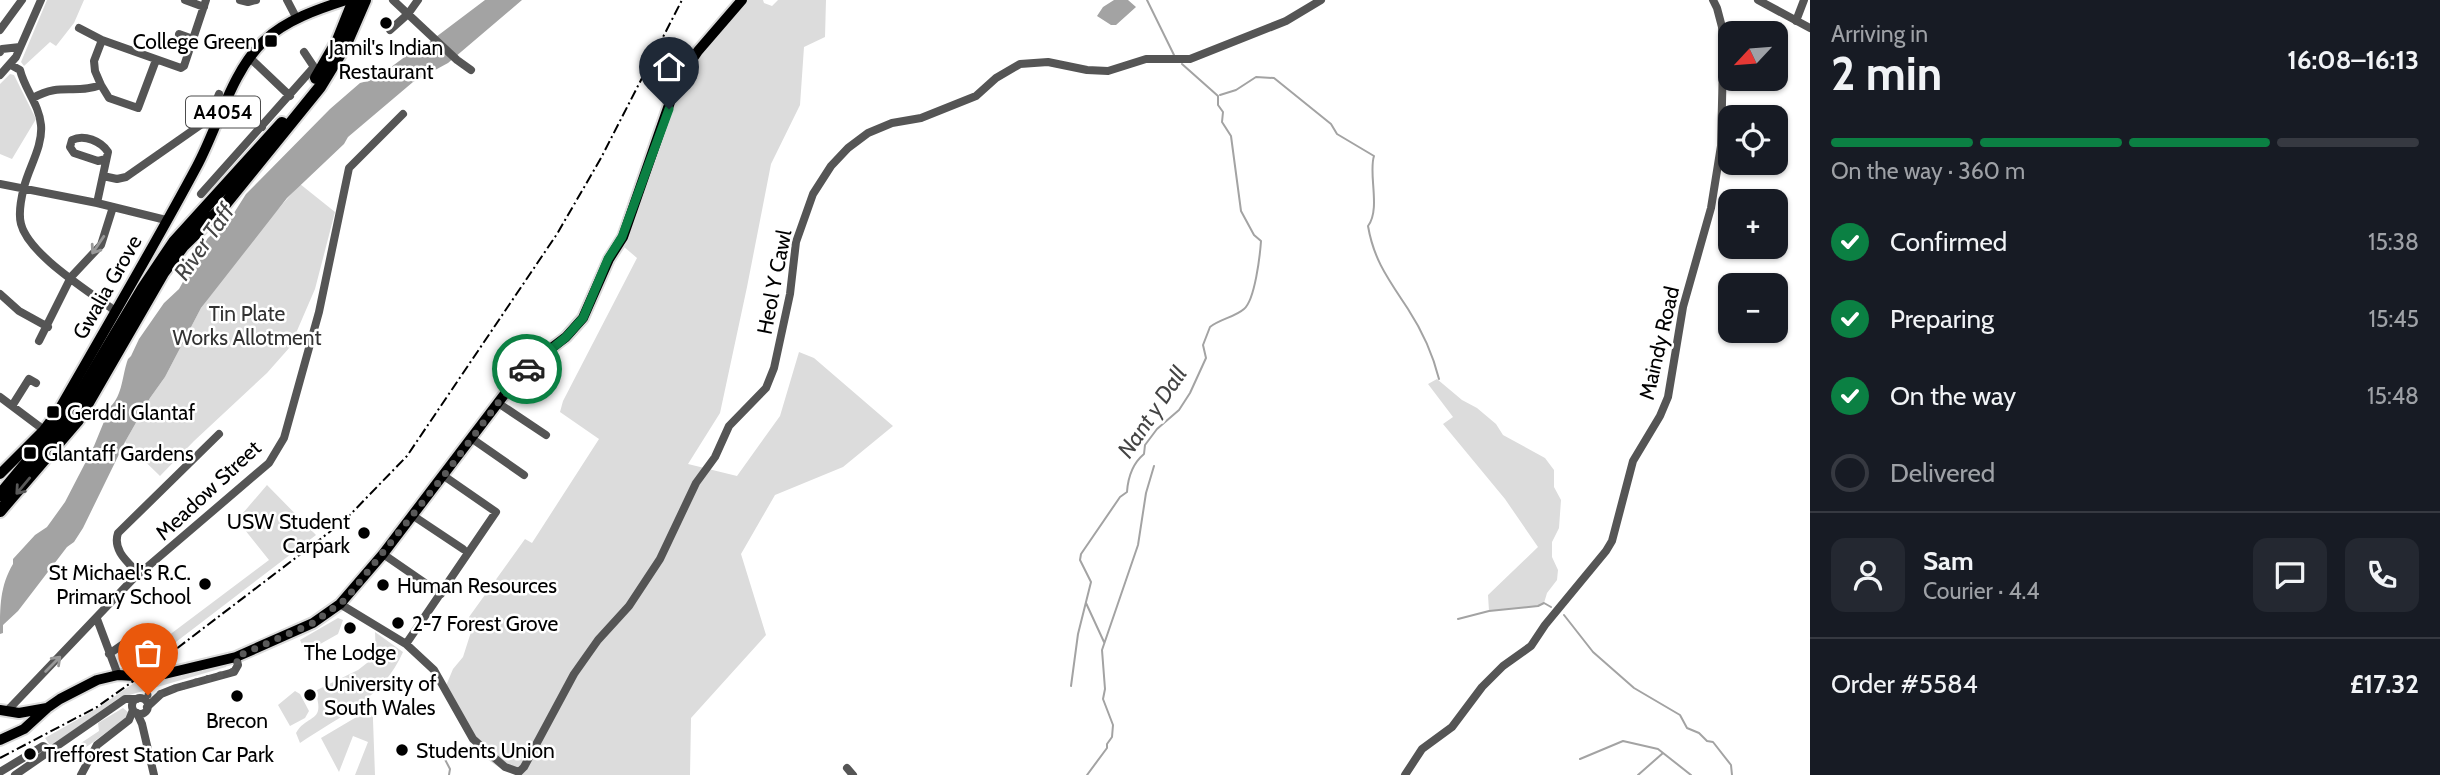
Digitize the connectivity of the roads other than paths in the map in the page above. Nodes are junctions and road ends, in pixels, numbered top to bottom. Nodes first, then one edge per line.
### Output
1 (22, 0) edge
2 (41, 0) edge
3 (185, 0) edge
4 (240, 0) edge
5 (256, 0) edge
6 (287, 0) edge
7 (346, 0) edge
8 (354, 0) edge
9 (365, 0) edge
10 (393, 0) edge
11 (418, 0) edge
12 (742, 0) edge
13 (1321, 0) edge
14 (1713, 0) edge
15 (1758, 0) edge
16 (1804, 0) edge
17 (205, 4) edge
18 (355, 14) junction
19 (408, 14) junction
20 (297, 19) junction
21 (1796, 21) junction
22 (79, 28) dead end
23 (1810, 28) edge
24 (0, 30) edge
25 (390, 30) dead end
26 (178, 34) dead end
27 (193, 39) junction
28 (102, 40) junction
29 (20, 47) junction
30 (0, 52) edge
31 (303, 52) dead end
32 (249, 57) junction
33 (156, 60) junction
34 (11, 65) junction
35 (471, 70) dead end
36 (0, 75) edge
37 (101, 85) junction
38 (219, 94) dead end
39 (290, 96) junction
40 (33, 98) junction
41 (241, 108) dead end
42 (403, 114) dead end
43 (262, 127) junction
44 (106, 159) dead end
45 (103, 176) junction
46 (0, 184) edge
47 (24, 188) junction
48 (201, 194) dead end
49 (97, 203) junction
50 (113, 207) junction
51 (166, 220) junction
52 (71, 277) junction
53 (0, 294) edge
54 (115, 311) junction
55 (48, 327) junction
56 (39, 341) dead end
57 (36, 383) dead end
58 (0, 397) edge
59 (498, 403) junction
60 (12, 406) junction
61 (44, 430) junction
62 (219, 434) dead end
63 (546, 435) dead end
64 (471, 439) junction
65 (0, 474) edge
66 (444, 475) junction
67 (524, 475) dead end
68 (0, 495) edge
69 (0, 511) edge
70 (412, 515) junction
71 (463, 549) dead end
72 (383, 554) junction
73 (140, 575) junction
74 (442, 594) junction
75 (340, 604) junction
76 (97, 619) junction
77 (139, 633) dead end
78 (406, 644) junction
79 (109, 654) junction
80 (236, 657) junction
81 (118, 675) junction
82 (161, 694) junction
83 (139, 698) junction
84 (120, 703) junction
85 (47, 708) junction
86 (9, 710) edge
87 (139, 710) junction
88 (24, 729) junction
89 (0, 740) edge
90 (47, 748) junction
91 (0, 772) edge
92 (15, 775) edge
93 (81, 775) edge
94 (154, 775) edge
95 (1405, 775) edge

1 - 24 street
2 - 29 street
3 - 17 street
4 - 5 street
6 - 20 street
7 - 20 main road, A4054
8 - 18 highway
9 - 18 highway
10 - 19 street
11 - 19 street
12 - 59 main road
13 - 78 street, Heol Y Cawl
14 - 95 street, Maindy Road
15 - 21 street
16 - 21 street
17 - 27 street
18 - 68 highway
18 -> 69 highway
19 - 25 street
19 - 35 street
20 - 32 main road, A4054
21 - 23 street
22 - 28 street
26 - 27 street
27 - 33 street
28 - 33 street
28 - 37 street
29 - 30 street
29 - 34 street
31 - 39 street
32 - 39 street
32 - 51 main road, A4054
33 - 37 street
34 - 36 street
34 - 40 street
37 - 40 street
38 - 45 street
39 - 43 street
40 - 47 street
41 - 43 street
42 - 73 street, Meadow Street
43 - 48 street
44 - 45 street
45 - 49 street
46 - 47 street
47 - 49 street
47 - 52 street
49 - 50 street
50 - 51 street
50 -> 52 street
51 - 54 main road, Gwalia Grove / A4054
52 - 54 street
52 - 55 street
53 - 55 street
54 - 61 main road, Gwalia Grove / A4054
55 - 56 street
57 - 60 street
58 - 60 street
59 - 63 street
59 - 64 main road
60 - 61 street
61 - 65 main road, A4054
62 - 73 street
64 - 66 main road
64 - 67 street
66 - 70 main road
66 - 74 street
70 - 71 street
70 - 72 main road
72 - 74 street
72 - 75 main road
73 - 76 street, Meadow Street
74 - 78 street
75 - 78 street
75 - 80 main road
76 - 79 street
86 -> 76 street, Meadow Street
77 - 79 street
79 - 81 street
80 - 81 main road
80 - 82 street
81 - 85 main road
82 - 83 street
82 - 87 street
83 - 84 street
83 - 87 street
83 - 87 street
84 - 87 street
84 - 90 street
85 - 86 main road
85 - 88 main road
86 - 88 main road
87 - 93 street
87 - 94 street
88 - 89 main road
90 - 91 street
90 - 92 street

